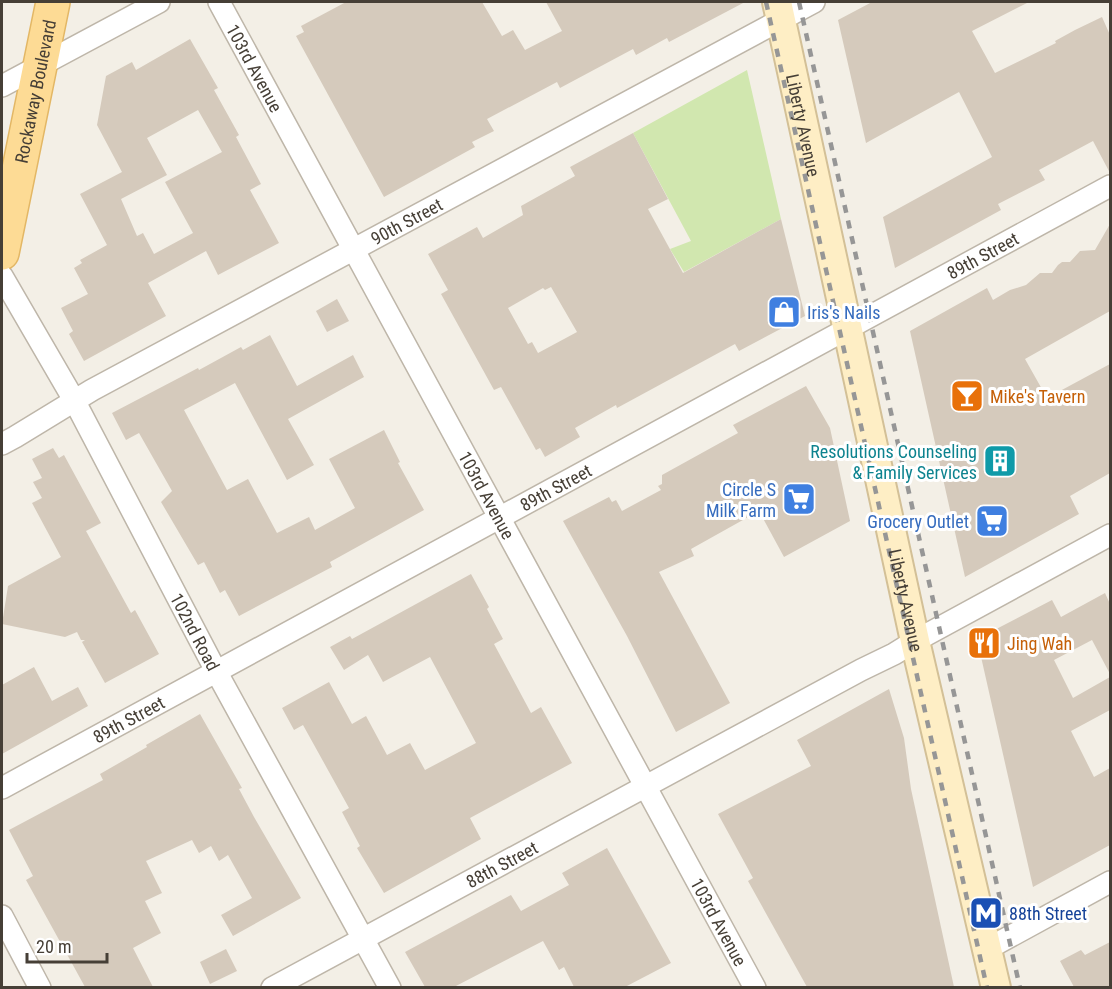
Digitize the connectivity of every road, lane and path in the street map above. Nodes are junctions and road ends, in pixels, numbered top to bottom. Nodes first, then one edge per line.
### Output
1 (53, 2) edge
2 (159, 2) edge
3 (219, 2) edge
4 (814, 2) edge
5 (779, 11) edge
6 (41, 65) junction
7 (2, 86) edge
8 (1110, 186) edge
9 (353, 249) junction
10 (2, 253) edge
11 (2, 276) edge
12 (848, 329) junction
13 (74, 400) junction
14 (2, 444) edge
15 (498, 518) junction
16 (1110, 535) edge
17 (915, 641) junction
18 (216, 671) junction
19 (644, 786) junction
20 (2, 788) edge
21 (1110, 882) edge
22 (2, 916) edge
23 (363, 938) junction
24 (987, 949) junction
25 (40, 987) edge
26 (272, 987) edge
27 (390, 987) edge
28 (755, 987) edge
29 (996, 987) edge

1 - 6 main road, Rockaway Boulevard
2 - 6 street
3 - 9 street, 103rd Avenue
4 - 5 street, 90th Street
5 - 9 street, 90th Street
5 - 12 street, Liberty Avenue
6 - 7 street
6 - 10 main road, Rockaway Boulevard
8 - 12 street, 89th Street
9 - 13 street, 90th Street
9 - 15 street, 103rd Avenue
11 - 13 street, 102nd Road
12 - 15 street, 89th Street
12 - 17 street, Liberty Avenue
13 - 14 street, 90th Street
13 - 18 street, 102nd Road
15 - 18 street, 89th Street
15 - 19 street, 103rd Avenue
16 - 17 street, 88th Street
17 - 19 street, 88th Street
17 - 24 street, Liberty Avenue
18 - 20 street, 89th Street
18 - 23 street, 102nd Road
19 - 23 street, 88th Street
19 - 28 street, 103rd Avenue
21 - 24 street
22 - 25 street
23 - 26 street, 88th Street
23 - 27 street, 102nd Road
24 - 29 street, Liberty Avenue

